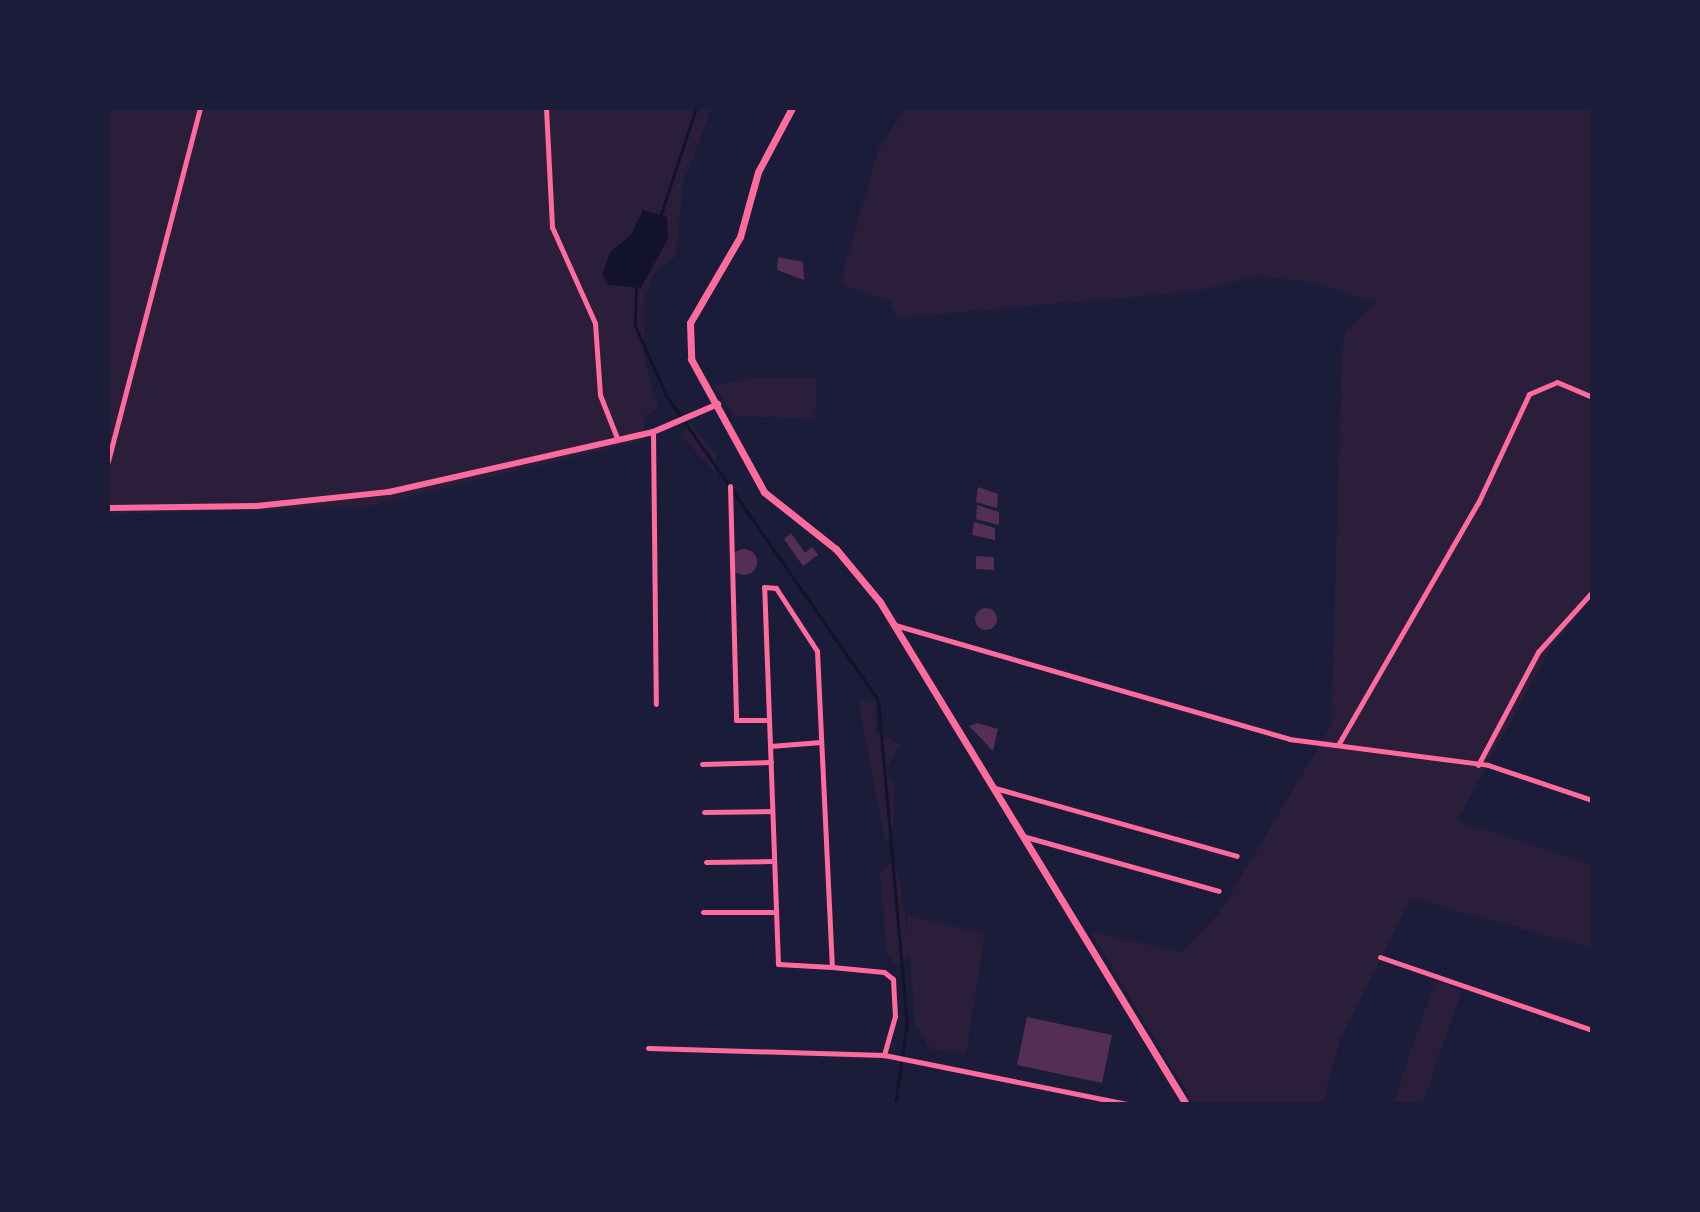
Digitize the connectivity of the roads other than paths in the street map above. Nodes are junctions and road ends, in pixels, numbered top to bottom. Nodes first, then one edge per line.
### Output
1 (200, 108) edge
2 (546, 108) edge
3 (792, 108) edge
4 (1592, 397) edge
5 (720, 408) junction
6 (653, 432) junction
7 (617, 438) junction
8 (108, 461) edge
9 (730, 486) dead end
10 (108, 508) edge
11 (1592, 592) edge
12 (895, 625) junction
13 (656, 704) dead end
14 (769, 720) junction
15 (821, 742) junction
16 (1338, 745) junction
17 (770, 746) junction
18 (771, 762) junction
19 (702, 764) dead end
20 (1478, 765) junction
21 (995, 788) junction
22 (1592, 800) edge
23 (772, 811) junction
24 (704, 812) dead end
25 (1026, 837) junction
26 (1237, 856) dead end
27 (774, 861) junction
28 (706, 862) dead end
29 (1219, 891) dead end
30 (703, 912) dead end
31 (776, 912) junction
32 (1380, 957) dead end
33 (832, 967) junction
34 (1592, 1030) edge
35 (648, 1048) dead end
36 (884, 1055) junction
37 (1128, 1104) edge
38 (1186, 1104) edge

1 - 8 street
2 - 7 street
3 - 5 main road
4 - 16 street
5 - 6 street
5 - 12 main road
6 - 7 street
6 - 13 street
7 - 10 street
9 - 14 street
11 - 20 street
12 - 16 street
12 - 21 main road
14 - 15 street
14 - 17 street
15 - 17 street
15 - 33 street
16 - 20 street
17 - 18 street
18 - 19 street
18 - 23 street
20 - 22 street
21 - 25 main road
21 - 26 street
23 - 24 street
23 - 27 street
25 - 29 street
25 - 38 main road
27 - 28 street
27 - 31 street
30 - 31 street
31 - 33 street
32 - 34 street
33 - 36 street
35 - 36 street
36 - 37 street

